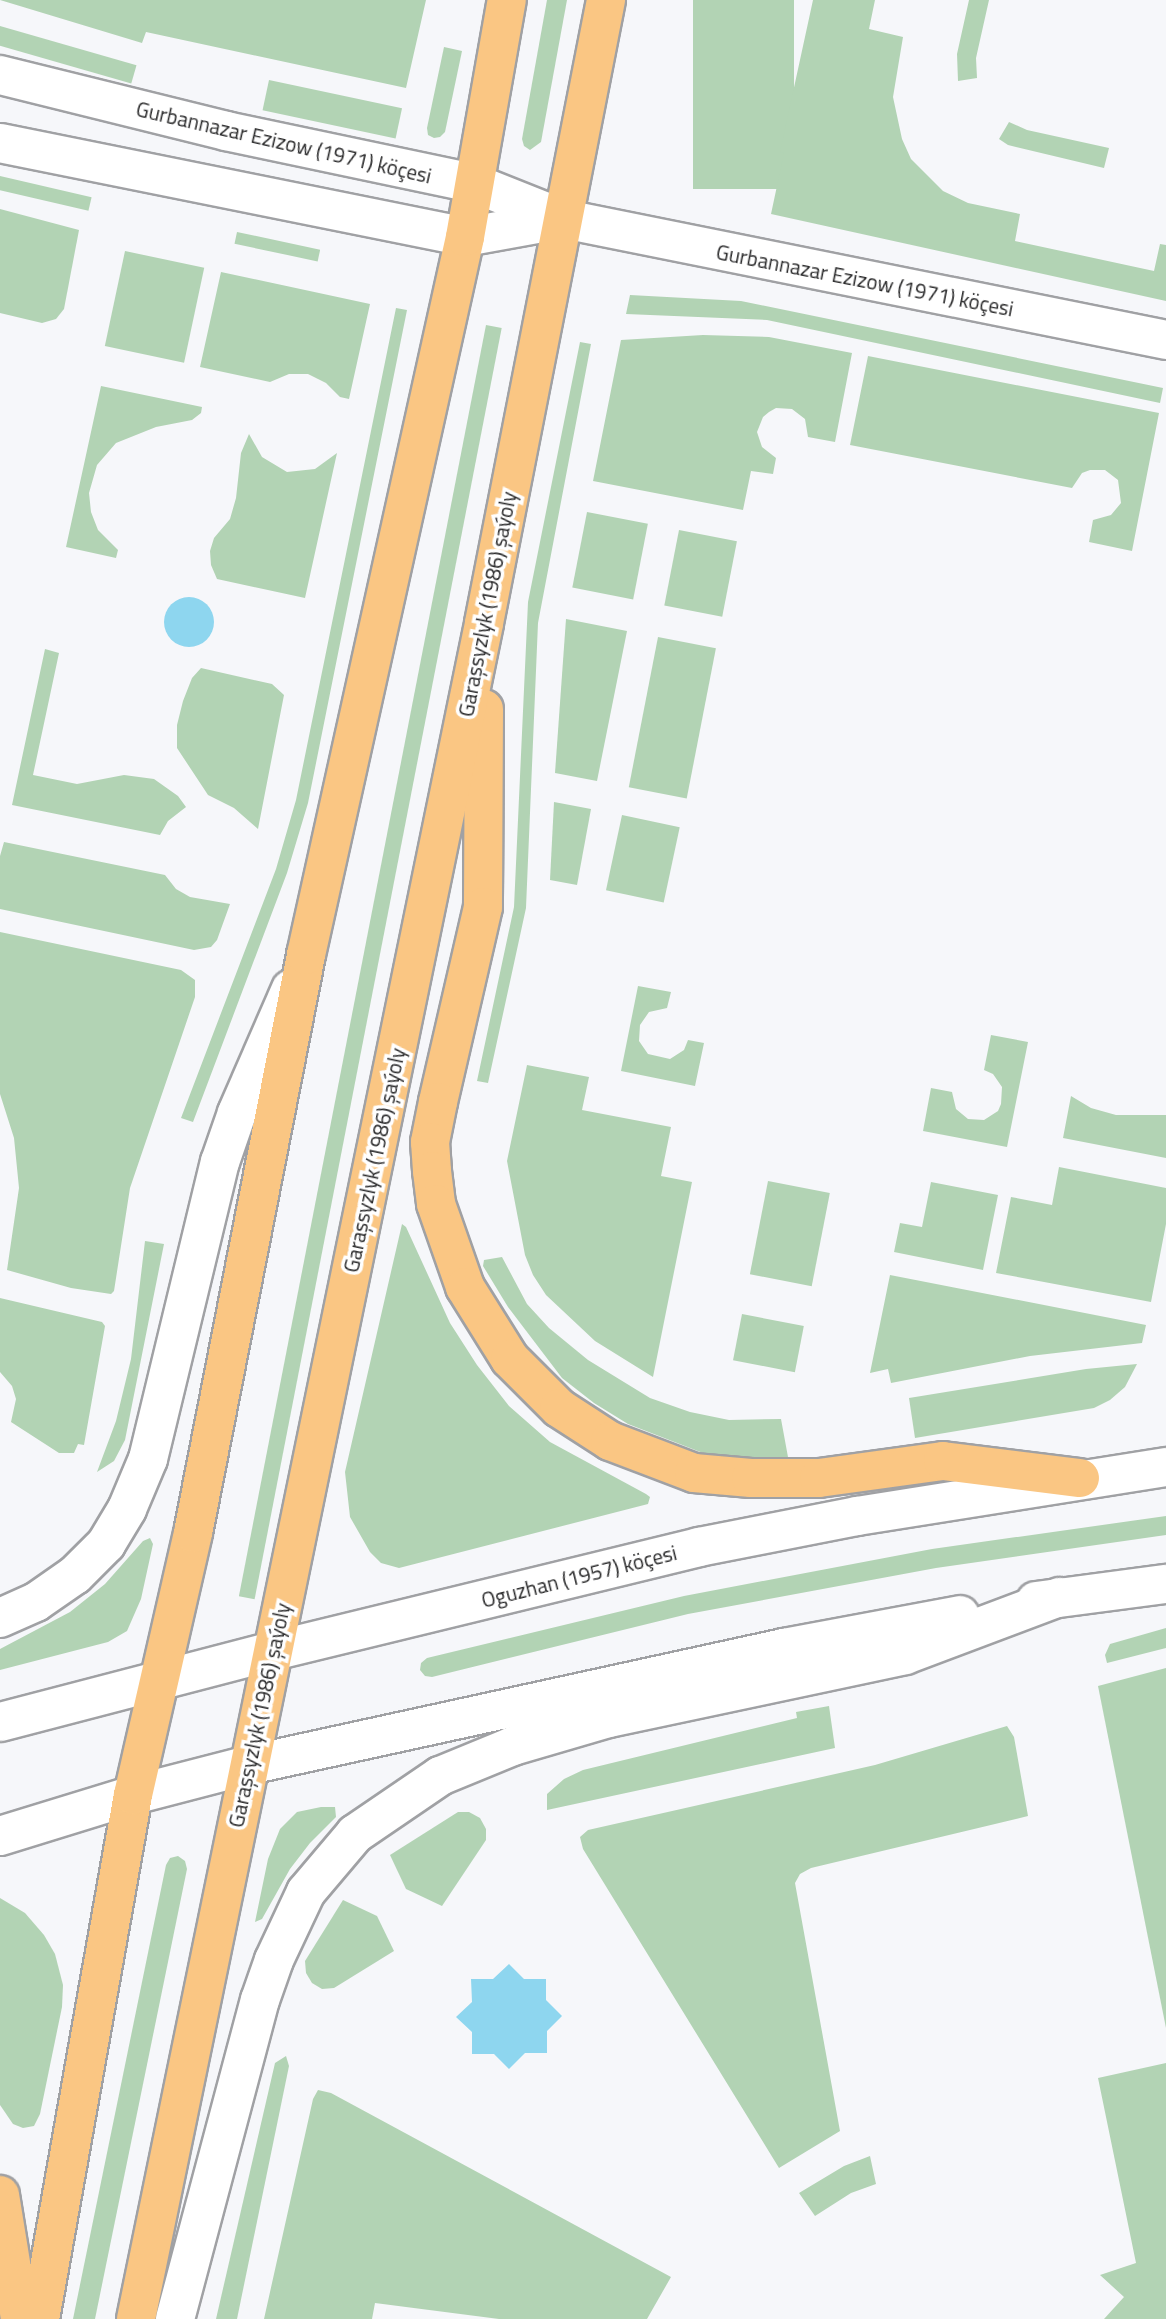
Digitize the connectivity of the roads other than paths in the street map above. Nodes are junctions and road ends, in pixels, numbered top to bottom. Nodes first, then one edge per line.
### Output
1 (508, 0) edge
2 (607, 0) edge
3 (0, 75) edge
4 (0, 143) edge
5 (473, 183) junction
6 (564, 219) junction
7 (465, 237) junction
8 (1166, 340) edge
9 (484, 623) junction
10 (306, 955) junction
11 (1166, 1467) edge
12 (1080, 1478) junction
13 (1166, 1584) edge
14 (1059, 1597) junction
15 (0, 1618) edge
16 (273, 1651) junction
17 (158, 1680) junction
18 (0, 1722) edge
19 (249, 1765) junction
20 (133, 1795) junction
21 (0, 1836) edge
22 (0, 2195) edge
23 (20, 2319) edge
24 (40, 2319) edge
25 (136, 2319) edge
26 (175, 2319) edge

1 - 5 main road
2 - 6 main road, Garaşsyzlyk (1986) şaýoly
3 - 5 main road, Gurbannazar Ezizow (1971) köçesi
4 - 7 main road, Gurbannazar Ezizow (1971) köçesi
5 - 6 main road, Gurbannazar Ezizow (1971) köçesi
5 - 7 main road
6 - 7 main road, Gurbannazar Ezizow (1971) köçesi
6 - 8 main road, Gurbannazar Ezizow (1971) köçesi
6 - 9 main road, Garaşsyzlyk (1986) şaýoly
7 - 10 main road
9 - 12 main road
9 - 16 main road, Garaşsyzlyk (1986) şaýoly
10 - 15 main road
10 - 17 main road
11 - 12 main road, Oguzhan (1957) köçesi
12 - 16 main road, Oguzhan (1957) köçesi
13 - 14 main road
14 - 19 main road
14 - 26 main road
16 - 17 main road, Oguzhan (1957) köçesi
16 - 19 main road, Garaşsyzlyk (1986) şaýoly
17 - 18 main road, Oguzhan (1957) köçesi
17 - 20 main road
19 - 20 main road
19 - 25 main road, Garaşsyzlyk (1986) şaýoly
20 - 21 main road
20 - 24 main road
22 - 23 main road

